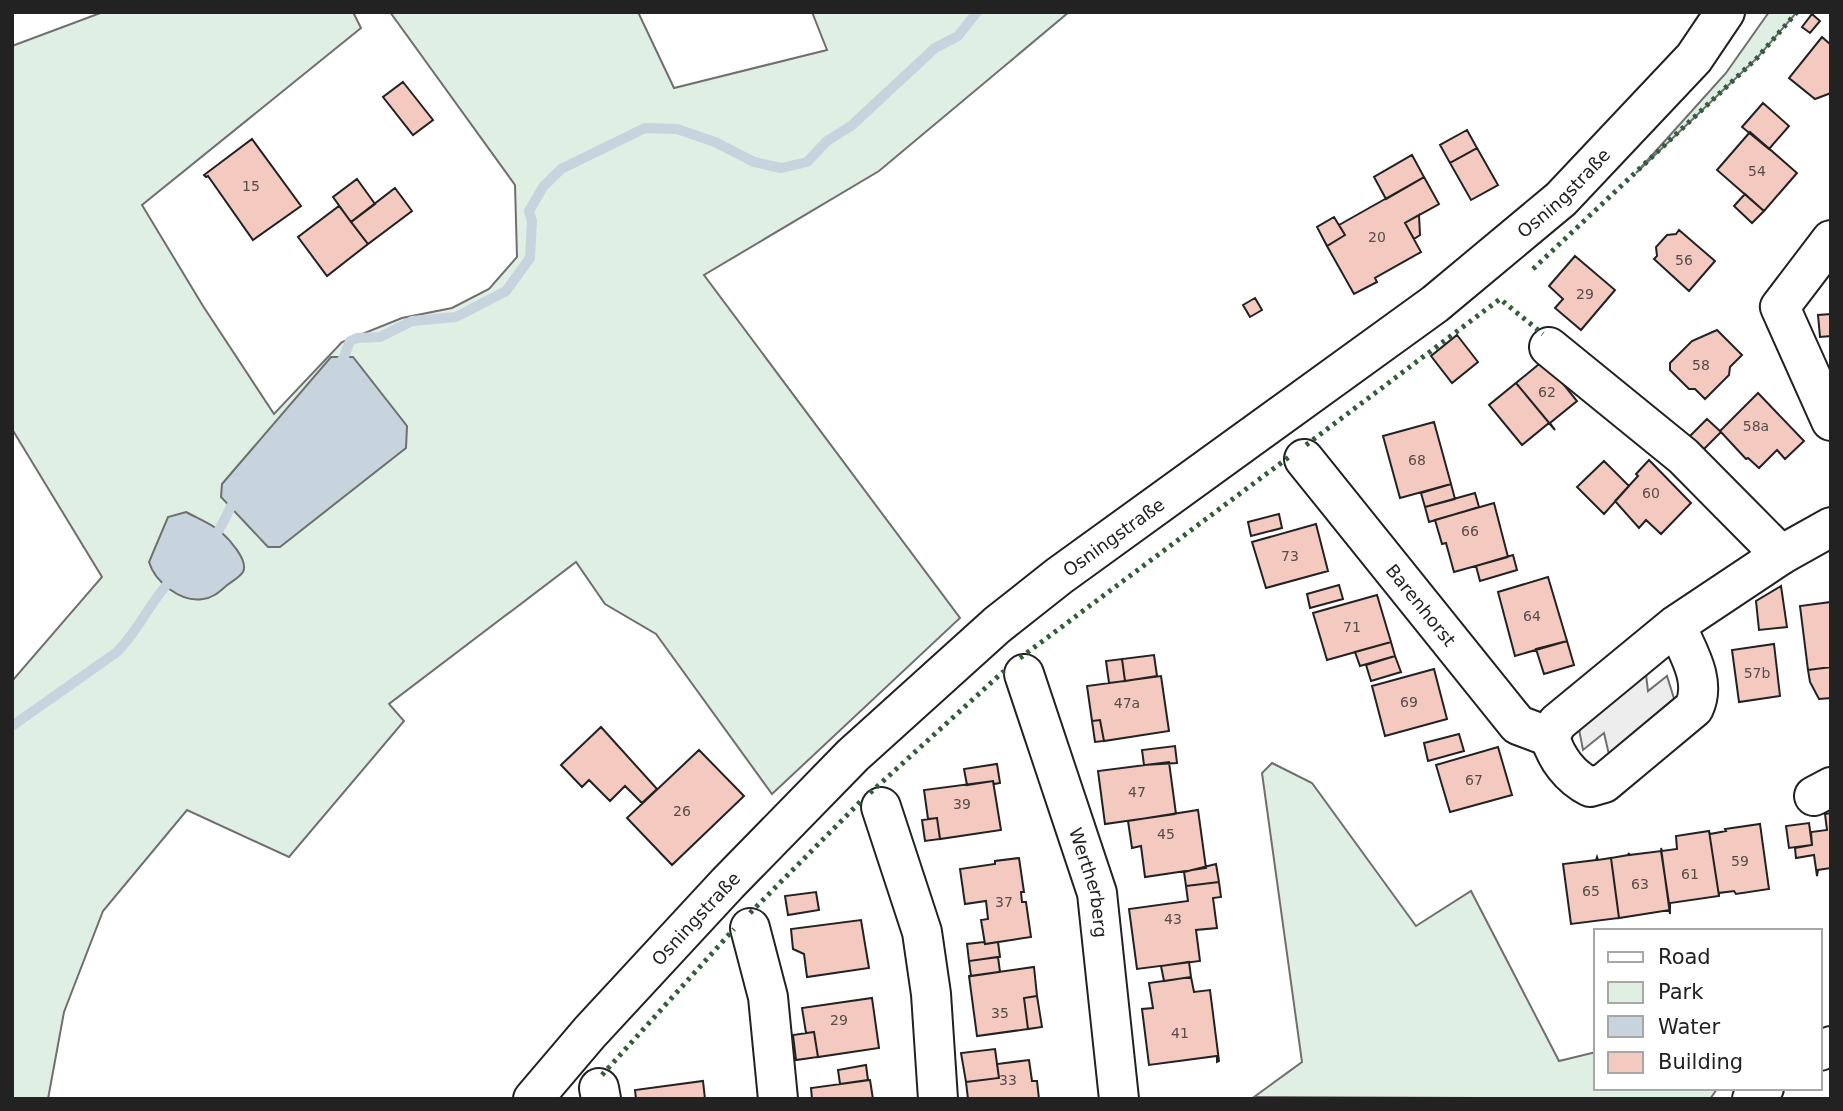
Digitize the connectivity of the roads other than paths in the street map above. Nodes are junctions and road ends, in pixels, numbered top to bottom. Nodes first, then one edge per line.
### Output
1 (1725, 12) edge
2 (1831, 240) edge
3 (1549, 347) dead end
4 (1831, 421) edge
5 (1304, 459) dead end
6 (1831, 527) edge
7 (1782, 555) junction
8 (1676, 625) junction
9 (1024, 674) dead end
10 (1550, 737) junction
11 (881, 807) dead end
12 (750, 928) dead end
13 (533, 1099) edge
14 (778, 1099) edge
15 (938, 1099) edge
16 (1118, 1099) edge

1 - 13 street, Osningstraße
2 - 4 street
3 - 7 street
5 - 10 street, Barenhorst
6 - 7 street
7 - 8 street
8 - 10 street
8 - 10 street
9 - 16 street, Wertherberg
11 - 15 street
12 - 14 street

